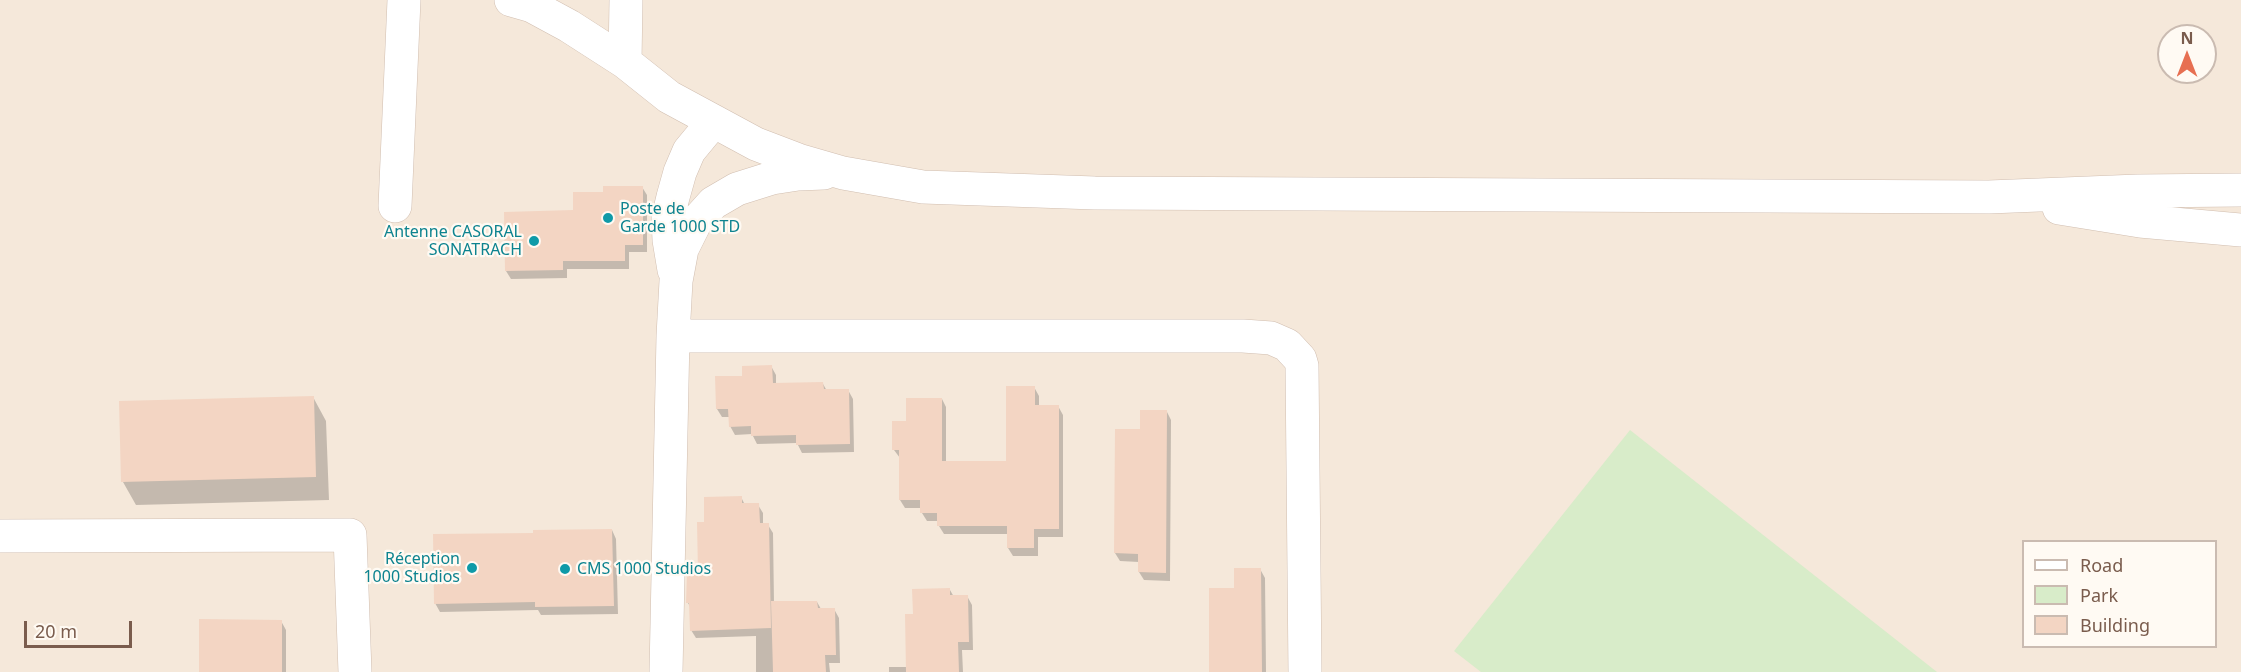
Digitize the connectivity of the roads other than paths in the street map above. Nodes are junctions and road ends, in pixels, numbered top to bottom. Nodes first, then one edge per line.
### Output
1 (404, 0) edge
2 (511, 0) edge
3 (626, 0) edge
4 (625, 62) junction
5 (713, 122) junction
6 (843, 173) junction
7 (2241, 190) edge
8 (1989, 197) junction
9 (395, 206) dead end
10 (2241, 230) edge
11 (676, 281) junction
12 (673, 336) junction
13 (0, 536) edge
14 (664, 671) edge
15 (355, 672) edge
16 (1305, 672) edge

1 - 9 street
2 - 4 street
3 - 4 street
4 - 5 street
5 - 6 street
5 - 11 street
6 - 8 street
6 - 11 street
7 - 8 street
8 - 10 street
11 - 12 street
12 - 14 street
12 - 16 street
13 - 15 street

